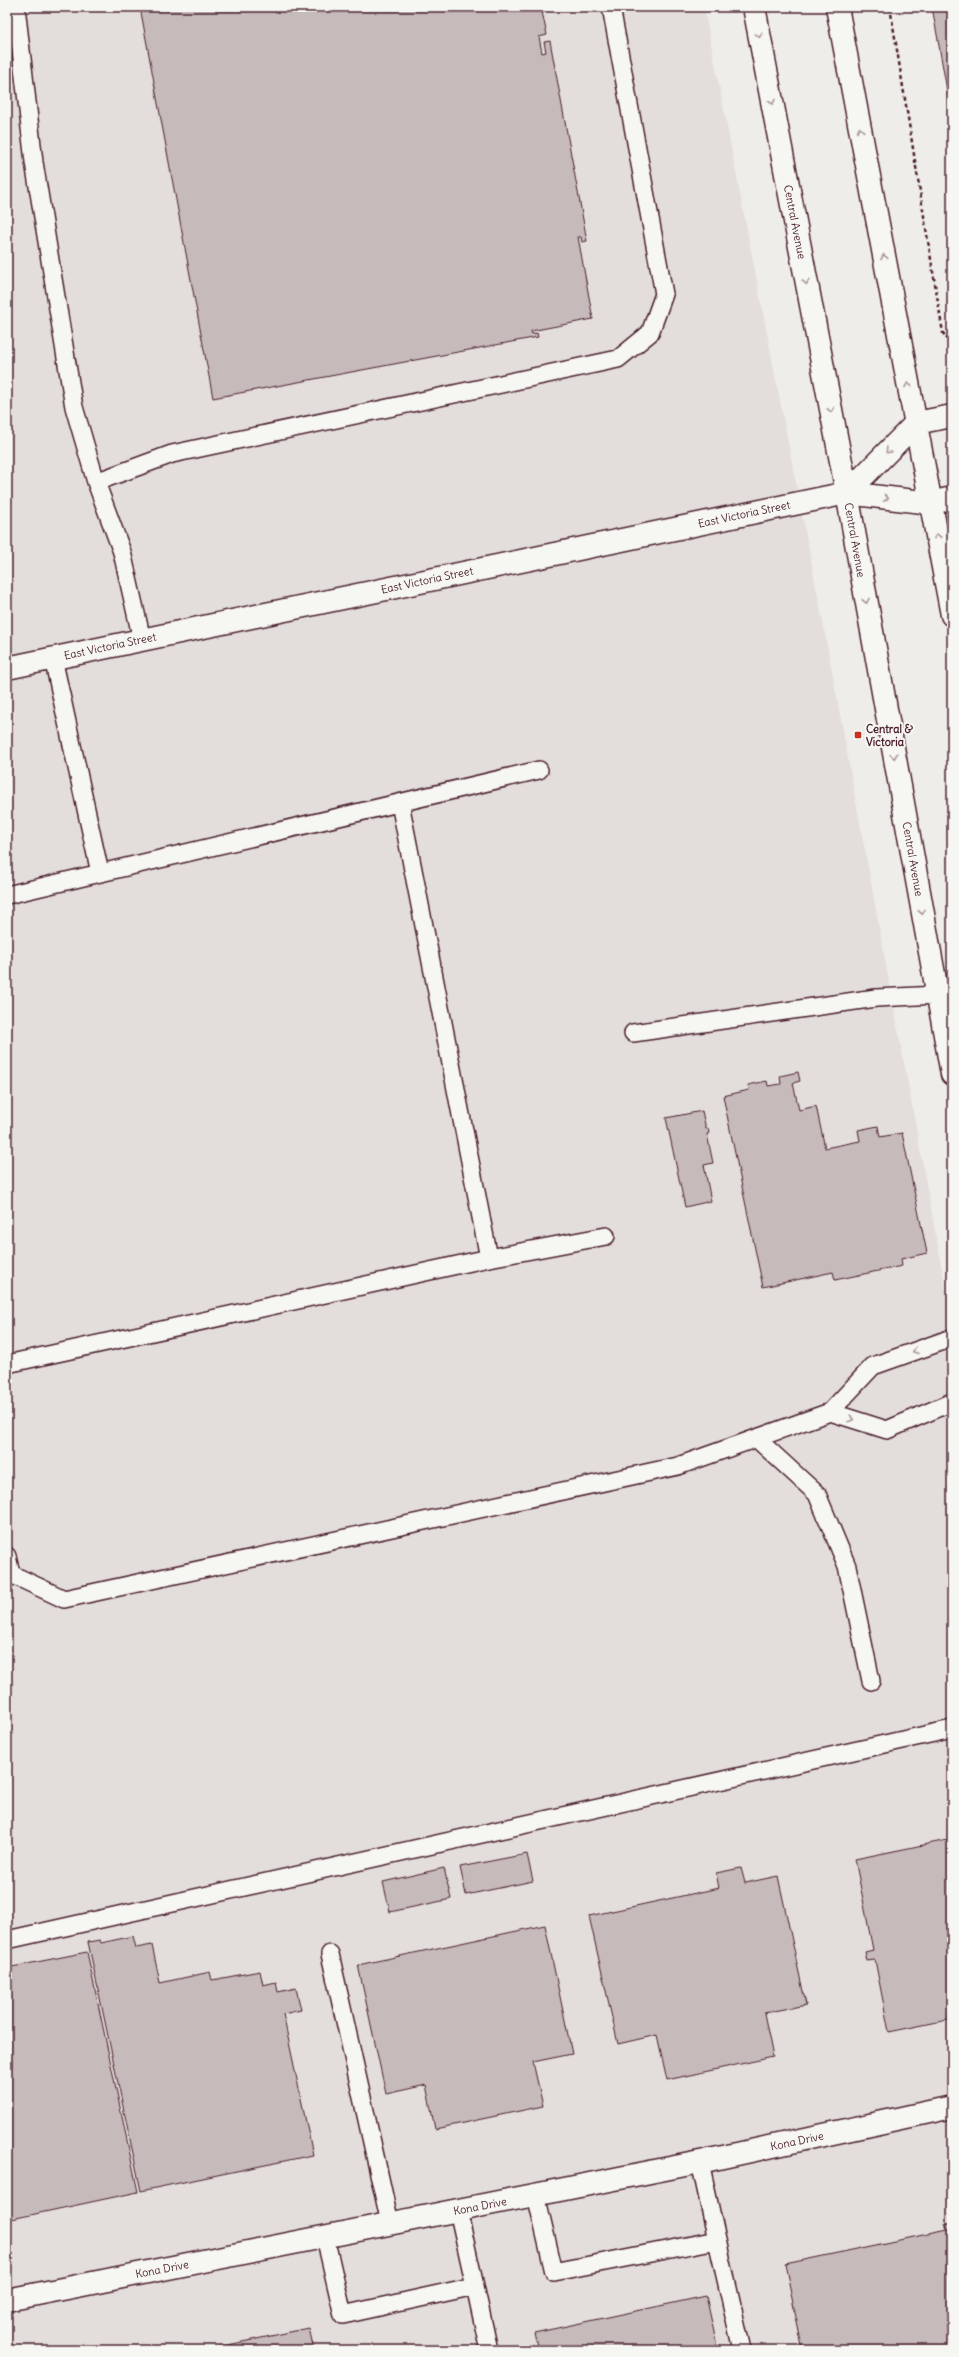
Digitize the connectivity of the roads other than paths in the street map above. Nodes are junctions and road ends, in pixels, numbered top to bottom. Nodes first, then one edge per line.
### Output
1 (16, 7) edge
2 (611, 7) edge
3 (754, 7) edge
4 (837, 7) edge
5 (952, 416) edge
6 (916, 423) junction
7 (96, 482) junction
8 (847, 493) junction
9 (952, 498) edge
10 (931, 503) junction
11 (952, 615) edge
12 (142, 640) junction
13 (53, 658) junction
14 (7, 668) edge
15 (539, 770) dead end
16 (400, 803) junction
17 (100, 873) junction
18 (7, 895) edge
19 (938, 995) junction
20 (633, 1033) dead end
21 (952, 1074) edge
22 (606, 1236) dead end
23 (488, 1258) junction
24 (952, 1338) edge
25 (7, 1364) edge
26 (952, 1402) edge
27 (830, 1412) junction
28 (757, 1439) junction
29 (7, 1556) edge
30 (872, 1681) dead end
31 (952, 1729) edge
32 (7, 1940) edge
33 (330, 1954) dead end
34 (952, 2107) edge
35 (700, 2162) junction
36 (536, 2195) junction
37 (458, 2210) junction
38 (390, 2223) junction
39 (325, 2237) junction
40 (717, 2240) junction
41 (475, 2286) junction
42 (7, 2300) edge
43 (489, 2350) edge
44 (742, 2350) edge

1 - 7 lane
2 - 7 lane
3 -> 8 main road, Central Avenue
6 -> 4 main road
5 - 6 main road
6 -> 8 main road
6 - 10 main road
7 - 12 lane
8 -> 10 main road, East Victoria Street
8 - 12 main road, East Victoria Street
8 -> 19 main road, Central Avenue
9 - 10 main road, East Victoria Street
11 -> 10 main road
12 - 13 main road, East Victoria Street
13 - 14 main road, East Victoria Street
13 - 17 lane
15 - 16 lane
16 - 17 lane
16 - 23 lane
17 - 18 lane
19 - 20 lane
19 - 21 main road, Central Avenue
22 - 23 lane
23 - 25 lane
24 -> 27 lane
27 -> 26 lane
27 - 28 lane
28 - 29 lane
28 - 30 lane
31 - 32 lane
33 - 38 lane
34 - 35 main road, Kona Drive
35 - 36 main road, Kona Drive
35 - 40 lane
36 - 37 main road, Kona Drive
36 - 40 lane
37 - 38 main road, Kona Drive
37 - 41 lane
38 - 39 main road, Kona Drive
39 - 41 lane
39 - 42 main road, Kona Drive
40 - 44 lane
41 - 43 lane

